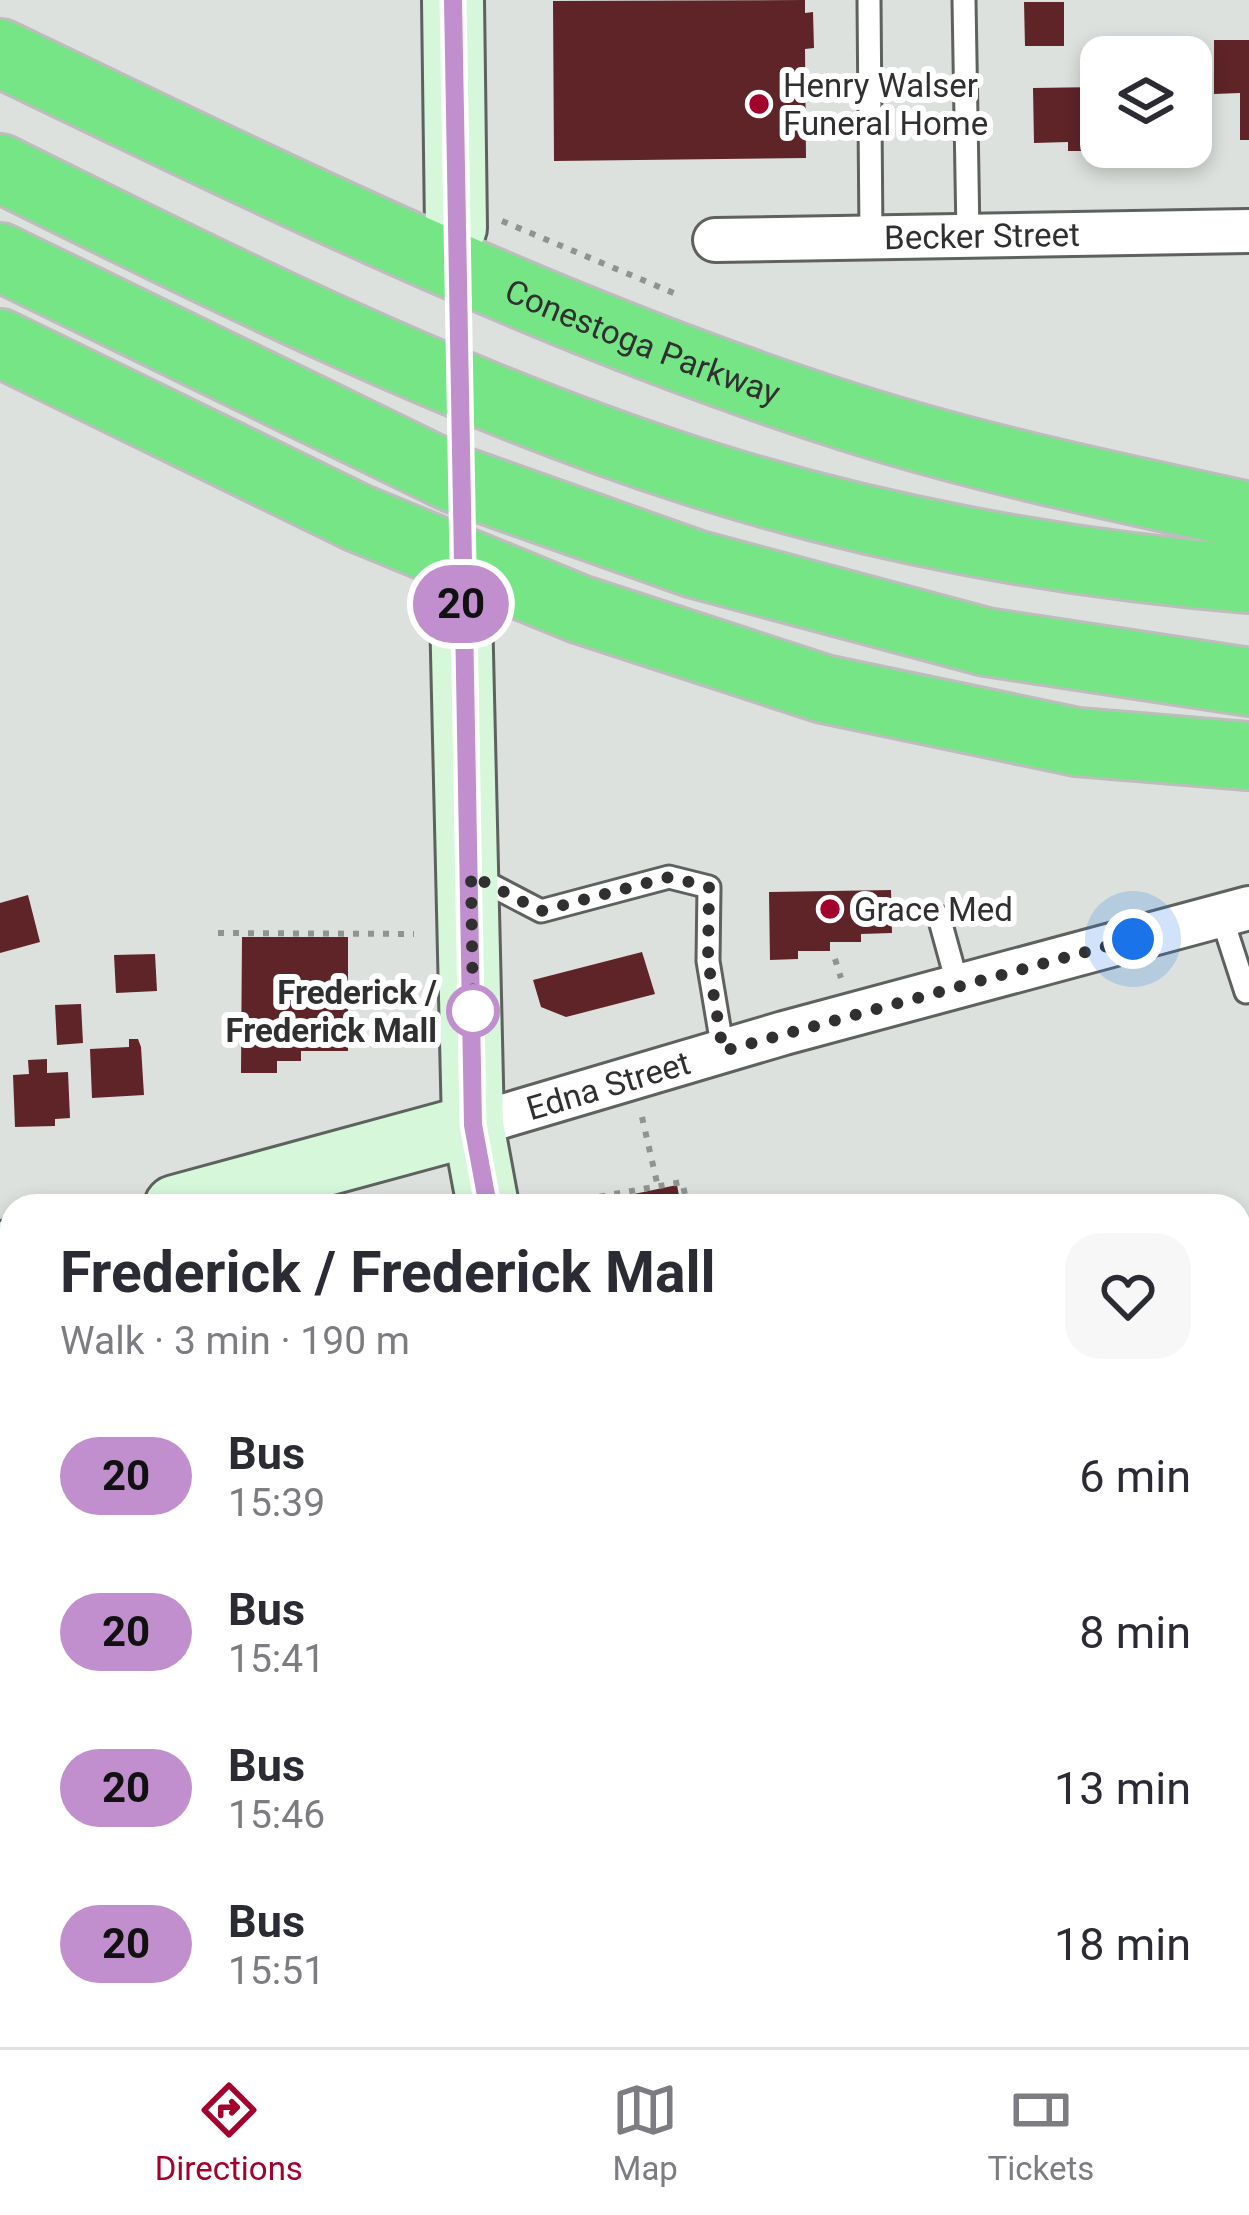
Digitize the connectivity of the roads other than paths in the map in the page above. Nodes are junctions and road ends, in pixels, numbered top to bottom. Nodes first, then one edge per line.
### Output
1 (453, 0) edge
2 (868, 0) edge
3 (964, 0) edge
4 (2, 53) edge
5 (0, 168) edge
6 (476, 223) road end
7 (1249, 231) edge
8 (968, 235) junction
9 (872, 236) junction
10 (716, 240) dead end
11 (0, 257) edge
12 (0, 343) edge
13 (0, 390) edge
14 (1249, 516) edge
15 (358, 518) junction
16 (1249, 579) edge
17 (461, 610) dead end
18 (1249, 682) edge
19 (1249, 757) edge
20 (471, 875) junction
21 (1235, 912) edge
22 (939, 917) dead end
23 (958, 986) junction
24 (1246, 992) edge
25 (723, 1051) junction
26 (473, 1125) junction
27 (219, 1194) edge
28 (486, 1194) edge

1 - 6 main road
2 - 9 lane
3 - 8 lane
4 - 14 highway, Conestoga Parkway
5 - 16 highway
7 - 8 street, Becker Street
8 - 9 street, Becker Street
9 - 10 street, Becker Street
11 - 18 highway
12 - 15 highway
13 - 15 highway
15 - 19 highway
17 - 20 main road
20 - 25 lane
20 - 26 main road
21 - 23 street, Edna Street
21 - 24 lane
22 - 23 lane
23 - 25 street, Edna Street
25 - 26 street, Edna Street
26 - 27 main road, Edna Street
26 - 28 main road

